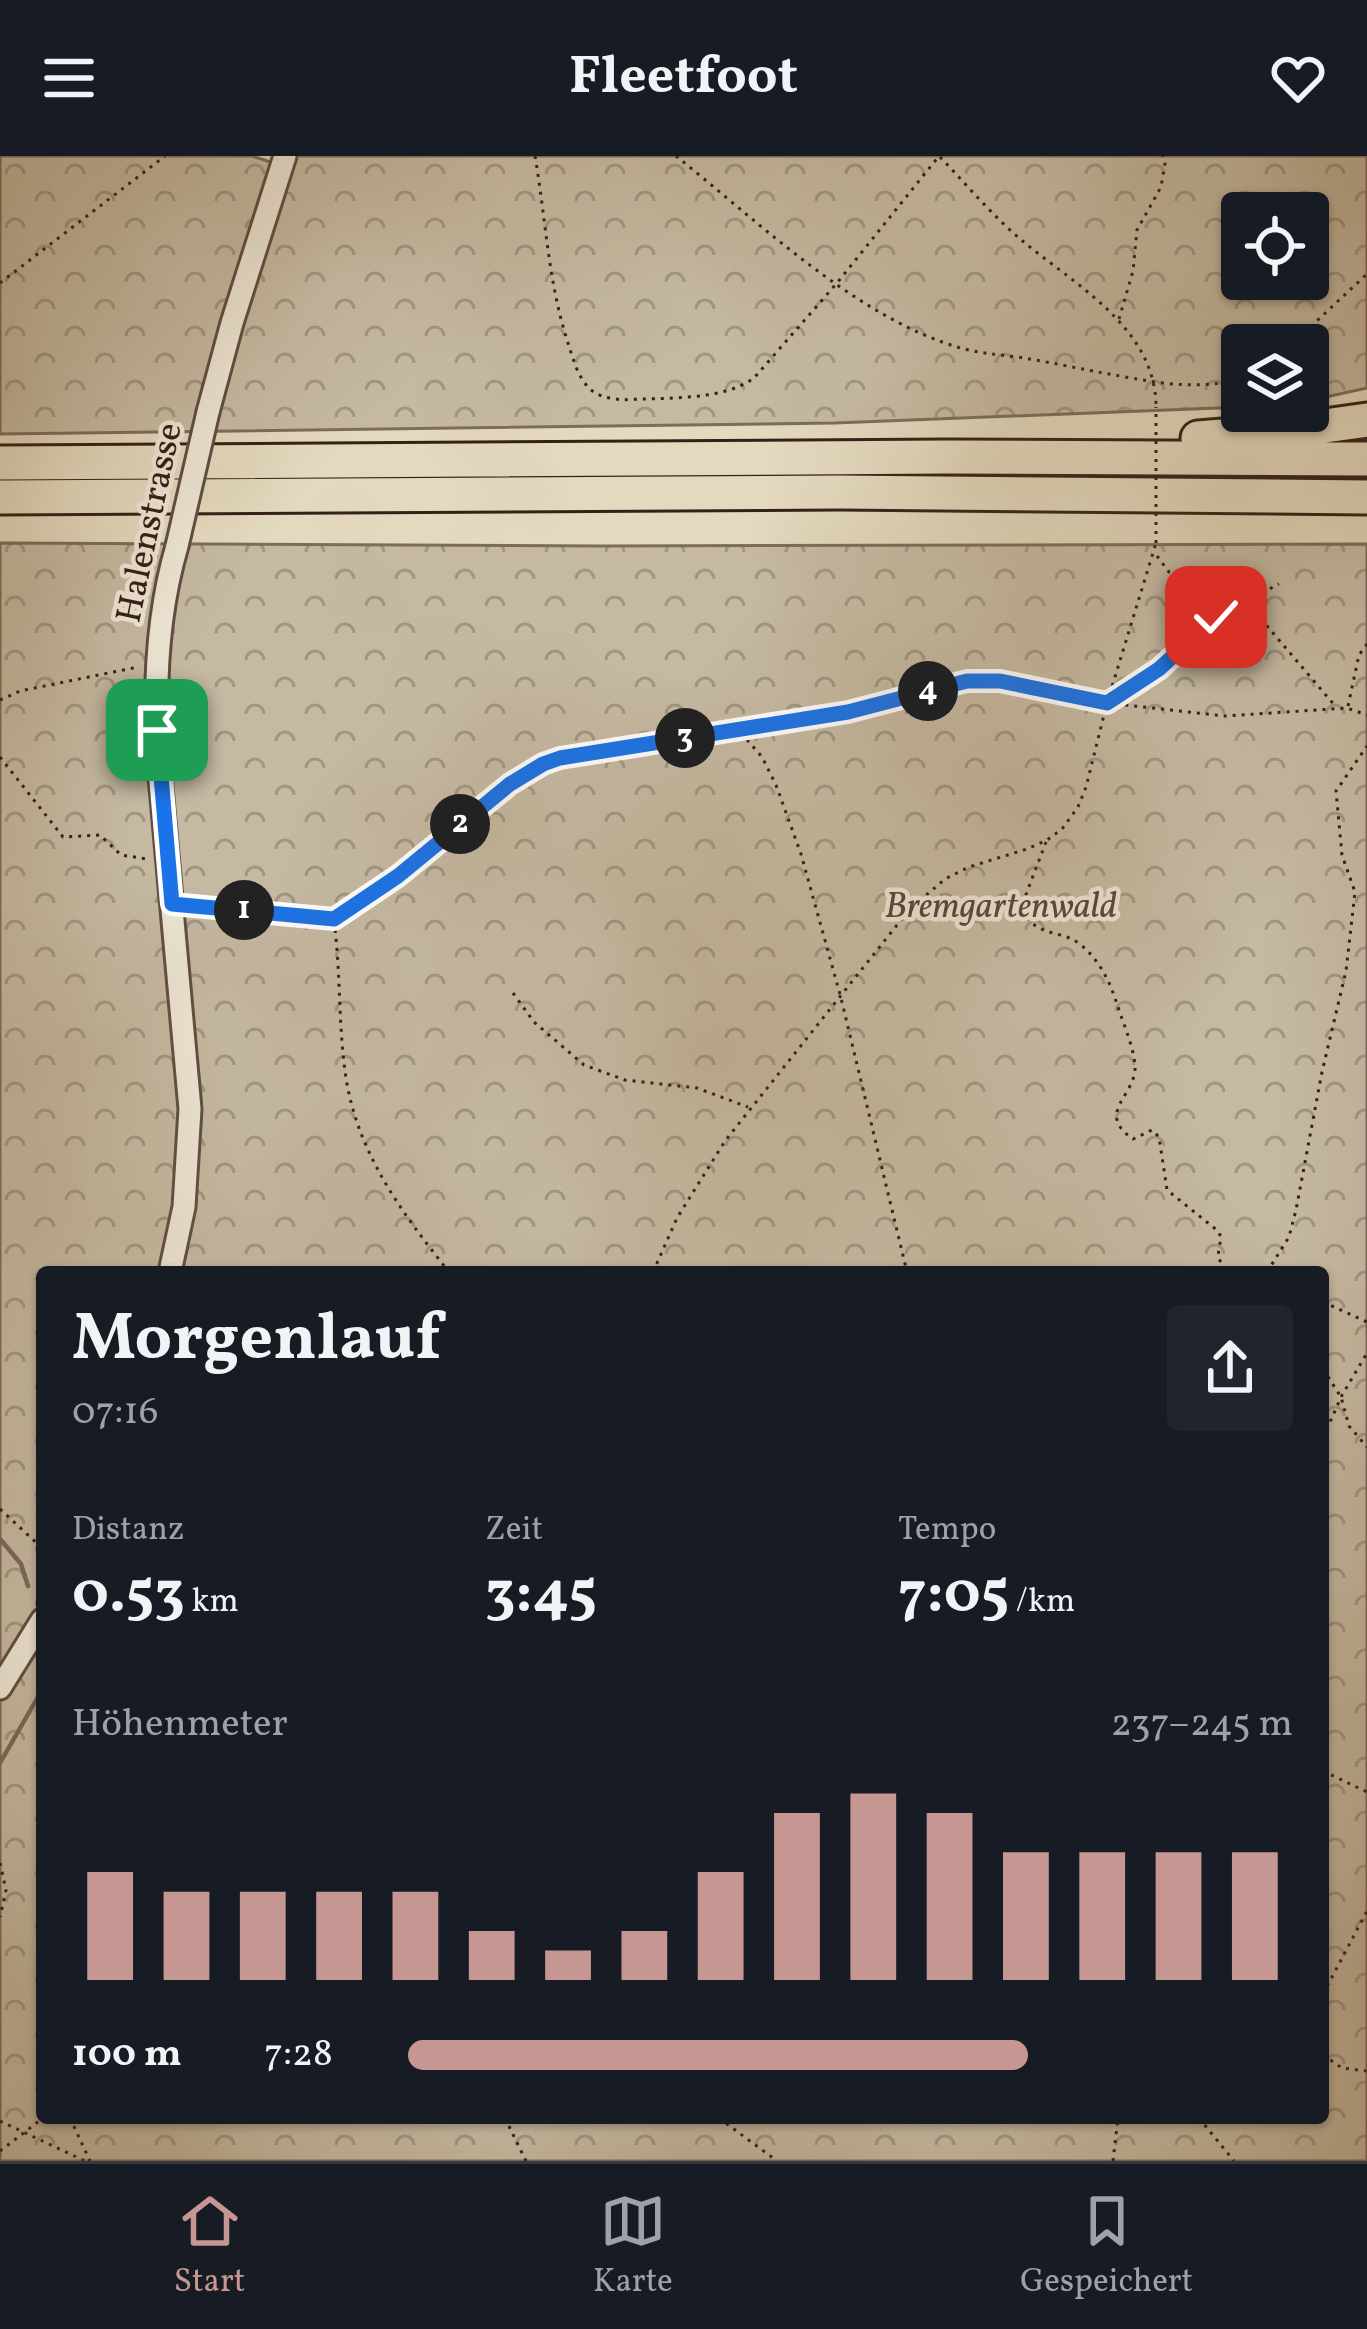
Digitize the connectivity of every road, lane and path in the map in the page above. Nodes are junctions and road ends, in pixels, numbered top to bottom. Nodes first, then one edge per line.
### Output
1 (166, 156) edge
2 (285, 156) edge
3 (535, 156) edge
4 (676, 156) edge
5 (939, 156) edge
6 (1163, 156) edge
7 (1367, 274) edge
8 (0, 283) edge
9 (837, 283) junction
10 (1118, 321) junction
11 (1313, 324) edge
12 (1156, 382) junction
13 (1221, 383) edge
14 (1367, 420) edge
15 (1077, 457) junction
16 (1367, 459) edge
17 (0, 463) edge
18 (0, 497) edge
19 (1367, 500) edge
20 (1154, 553) junction
21 (1279, 584) dead end
22 (1241, 601) junction
23 (1367, 644) edge
24 (149, 665) dead end
25 (0, 700) edge
26 (1107, 703) junction
27 (1347, 708) junction
28 (1337, 709) junction
29 (1367, 715) edge
30 (738, 730) junction
31 (1367, 746) edge
32 (0, 757) edge
33 (1047, 840) junction
34 (167, 860) junction
35 (172, 904) junction
36 (334, 919) junction
37 (513, 993) dead end
38 (841, 998) junction
39 (750, 1108) junction
40 (171, 1266) edge
41 (443, 1266) edge
42 (656, 1266) edge
43 (906, 1266) edge
44 (1222, 1266) edge
45 (1272, 1266) edge
46 (1329, 1305) edge
47 (1367, 1322) edge
48 (1367, 1353) edge
49 (1329, 1378) edge
50 (1341, 1397) junction
51 (1329, 1424) edge
52 (1367, 1447) edge
53 (0, 1508) edge
54 (36, 1542) edge
55 (36, 1630) edge
56 (0, 1688) edge
57 (1329, 1774) edge
58 (1367, 1792) edge
59 (0, 1863) edge
60 (1367, 1911) edge
61 (0, 1917) edge
62 (1329, 1983) edge
63 (1329, 2060) edge
64 (1367, 2071) edge
65 (0, 2121) edge
66 (37, 2124) edge
67 (72, 2124) edge
68 (508, 2124) edge
69 (727, 2124) edge
70 (1117, 2124) edge
71 (1204, 2124) edge
72 (26, 2133) junction
73 (0, 2151) edge
74 (87, 2161) edge
75 (526, 2161) edge
76 (777, 2161) edge
77 (1113, 2161) edge
78 (1234, 2161) edge

1 - 8 path
2 - 34 street, Halenstrasse, bridge
3 - 9 path
4 - 9 path
5 - 9 path
5 - 10 path
6 - 10 path
7 - 11 path
9 - 12 path
10 - 12 path
12 - 13 path
12 - 20 path, bridge
14 - 15 highway
15 - 16 highway
15 - 17 highway
18 - 19 highway
20 - 22 path
20 - 26 path
21 - 22 path
22 - 26 path
22 - 28 path
23 - 27 path
24 - 25 path
26 - 28 path
26 - 30 path
26 - 33 path
27 - 28 path
27 - 29 path
30 - 36 path
30 - 38 path
31 - 45 path
32 - 34 path
33 - 38 path
33 - 44 path
34 - 35 street, Halenstrasse
35 - 36 path
35 - 40 street, Halenstrasse
36 - 41 path
37 - 39 path
38 - 39 path
38 - 43 path
39 - 42 path
46 - 47 path
48 - 50 path
49 - 50 path
50 - 51 path
50 - 52 path
53 - 54 path
55 - 56 street
57 - 58 path
59 - 61 path
60 - 62 path
63 - 64 path
65 - 72 path
66 - 72 path
67 - 74 path
68 - 75 path
69 - 76 path
70 - 77 path
71 - 78 path
72 - 73 path
72 - 74 path

